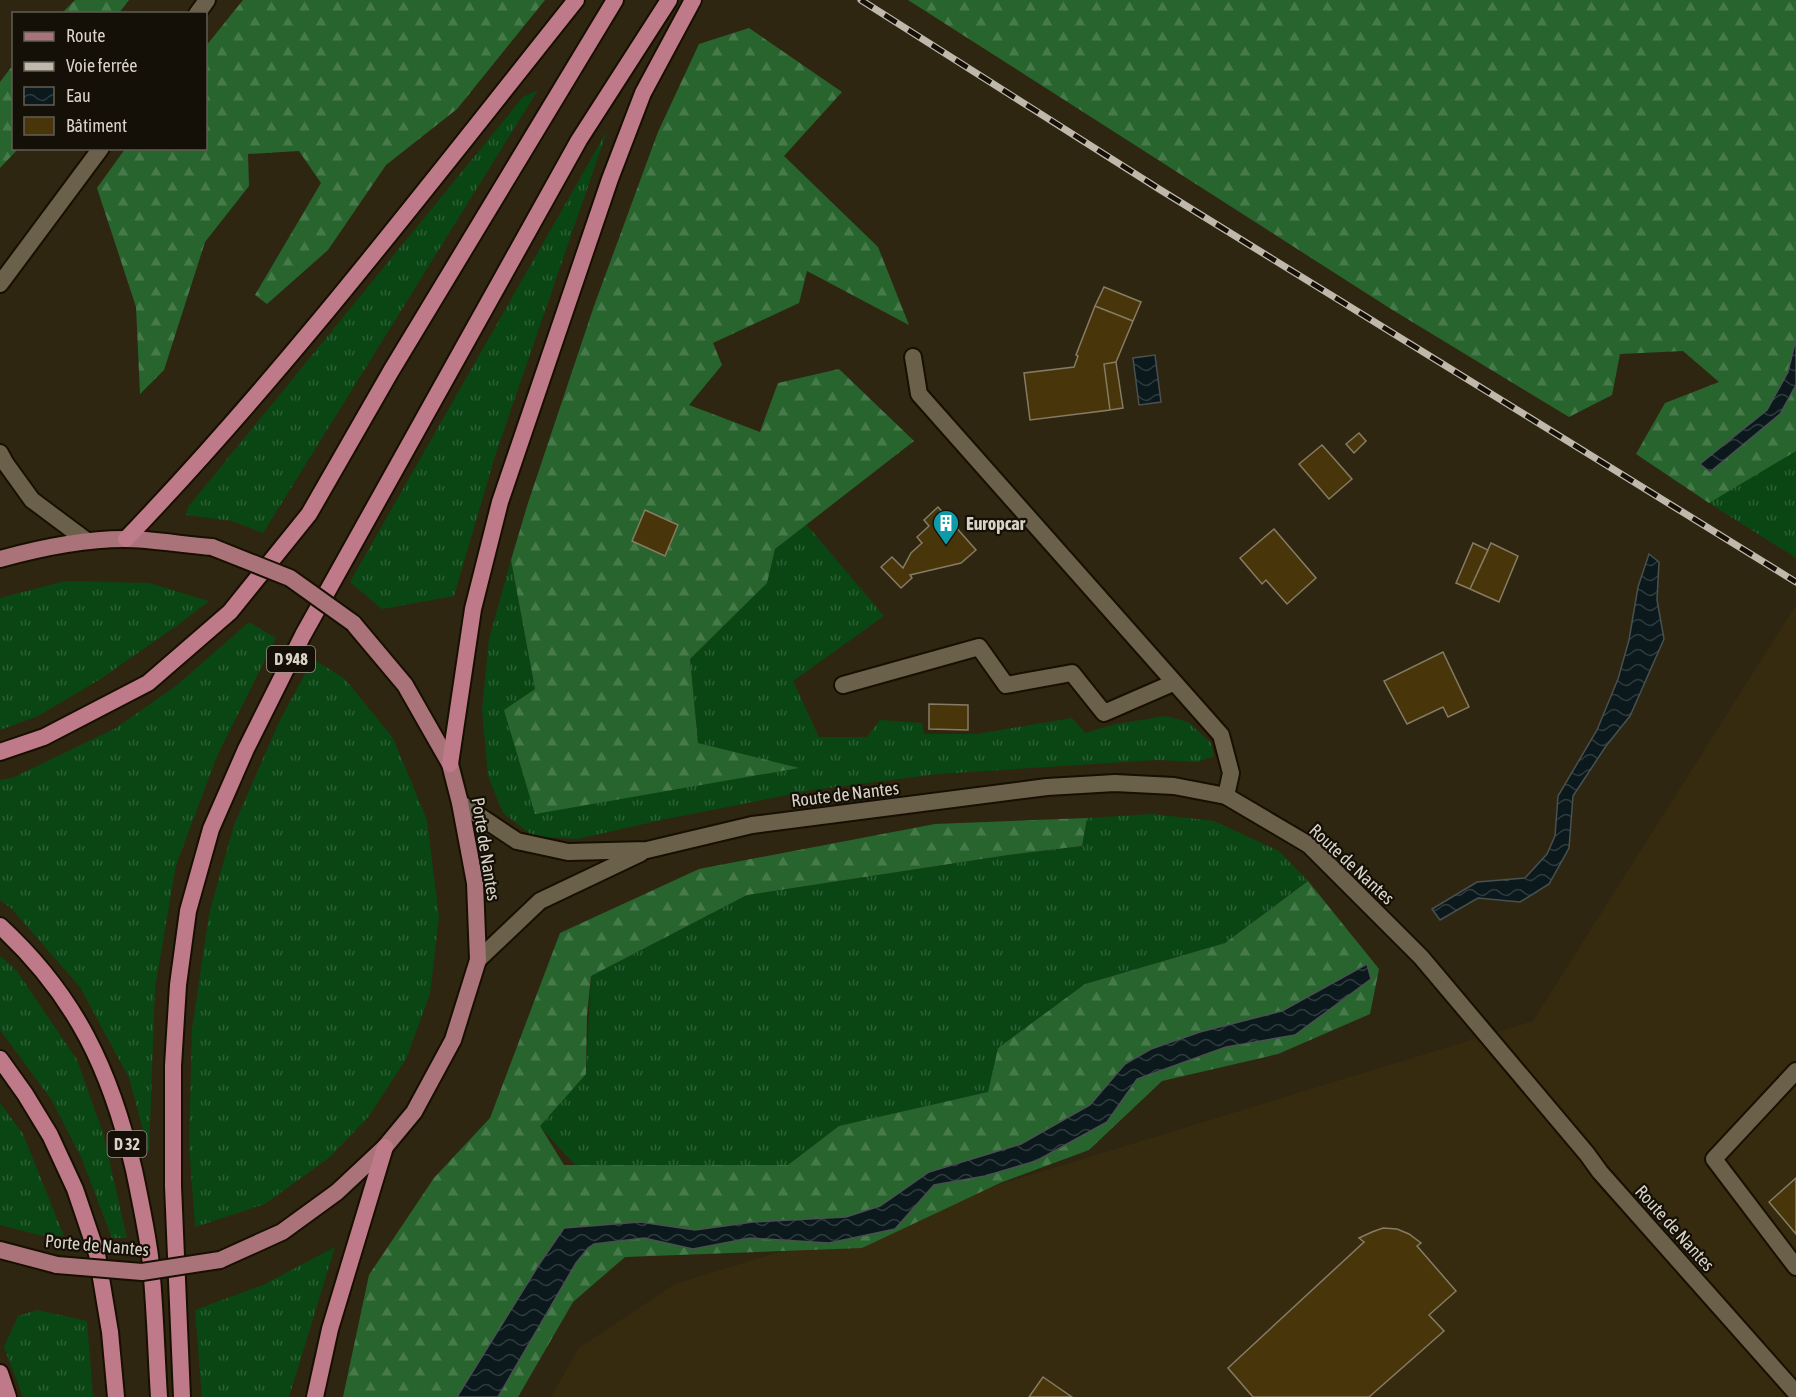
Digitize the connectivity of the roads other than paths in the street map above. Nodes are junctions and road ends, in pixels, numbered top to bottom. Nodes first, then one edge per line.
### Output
1 (576, 0) edge
2 (615, 0) edge
3 (669, 0) edge
4 (693, 0) edge
5 (100, 150) edge
6 (0, 284) edge
7 (913, 357) dead end
8 (0, 453) edge
9 (126, 539) junction
10 (87, 541) junction
11 (0, 559) edge
12 (1173, 683) junction
13 (843, 685) dead end
14 (0, 752) edge
15 (450, 764) junction
16 (1227, 796) junction
17 (460, 803) junction
18 (647, 850) junction
19 (0, 926) edge
20 (477, 960) junction
21 (0, 1059) edge
22 (1796, 1071) edge
23 (385, 1147) junction
24 (0, 1250) edge
25 (1796, 1267) edge
26 (0, 1373) edge
27 (1796, 1393) edge
28 (8, 1397) edge
29 (116, 1397) edge
30 (159, 1397) edge
31 (182, 1397) edge
32 (315, 1397) edge

1 - 9 highway
2 - 14 highway
3 - 31 highway, D 948
4 - 15 highway
5 - 6 main road
7 - 12 main road
8 - 10 main road
9 - 10 main road, Porte de Nantes
9 - 15 main road, Porte de Nantes, bridge
10 - 11 main road, Porte de Nantes
12 - 13 main road
12 - 16 main road
15 - 17 main road, Porte de Nantes
16 - 18 main road, Route de Nantes
16 - 27 main road, Route de Nantes
17 - 18 main road, Route de Nantes
17 - 20 main road, Porte de Nantes
18 - 20 main road, Route de Nantes
19 - 30 highway, D 32
20 - 23 main road, Porte de Nantes
21 - 29 highway
22 - 25 main road
23 - 24 main road, Porte de Nantes, bridge
23 - 32 highway
26 - 28 highway

